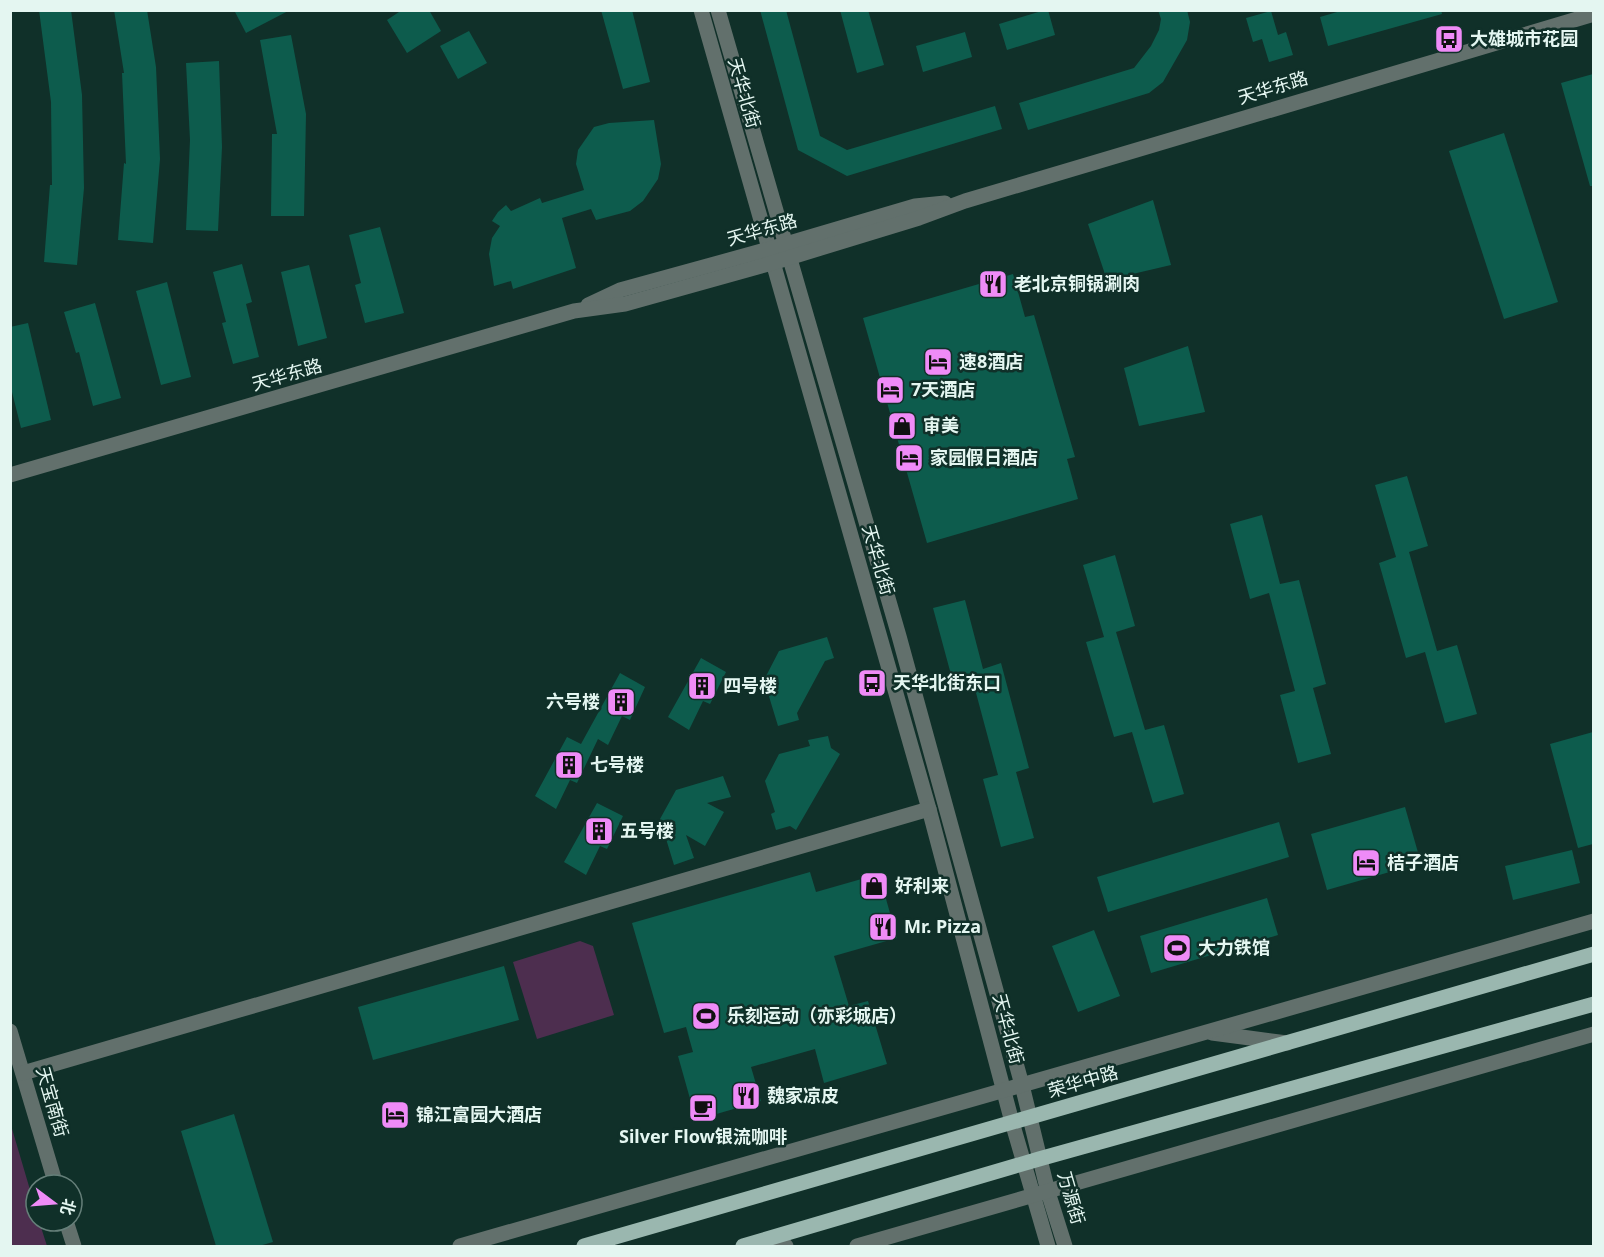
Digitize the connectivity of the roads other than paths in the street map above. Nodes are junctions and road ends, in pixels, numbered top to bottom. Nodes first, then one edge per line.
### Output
1 (700, 10) edge
2 (718, 10) edge
3 (1593, 14) edge
4 (788, 251) junction
5 (771, 256) junction
6 (10, 475) edge
7 (929, 809) junction
8 (1593, 921) edge
9 (1593, 954) edge
10 (1593, 1004) edge
11 (10, 1031) edge
12 (1205, 1032) junction
13 (1593, 1034) edge
14 (1287, 1043) junction
15 (23, 1073) junction
16 (1022, 1085) junction
17 (1003, 1089) junction
18 (1030, 1117) junction
19 (1012, 1122) junction
20 (1032, 1162) junction
21 (52, 1173) edge
22 (1040, 1194) junction
23 (762, 1241) junction
24 (460, 1246) edge
25 (584, 1246) edge
26 (743, 1246) edge
27 (786, 1246) edge
28 (857, 1246) edge
29 (1048, 1246) edge
30 (1065, 1246) edge

1 - 5 street, 天华北街
2 - 4 street, 天华北街
3 - 4 street, 天华东路
4 - 5 street, 天华东路
4 - 16 street, 天华北街
5 - 6 street, 天华东路
5 - 7 street, 天华北街
7 - 15 street
7 - 17 street, 天华北街
8 - 12 street
9 - 14 main road, 荣华中路
10 - 20 main road
11 - 15 street, 天宝南街
12 - 14 street
12 - 16 street
13 - 22 street
14 - 18 main road, 荣华中路
15 - 21 street, 天宝南街
16 - 17 street
16 - 18 street, 天华北街
17 - 19 street, 天华北街
17 - 24 street
18 - 19 main road, 荣华中路
18 - 20 street, 天华北街
19 - 20 street, 天华北街
19 - 25 main road, 荣华中路
20 - 22 street, 万源街
20 - 23 main road
22 - 28 street
22 - 29 street, 万源街
22 - 30 street, 万源街
23 - 26 main road
23 - 27 street

